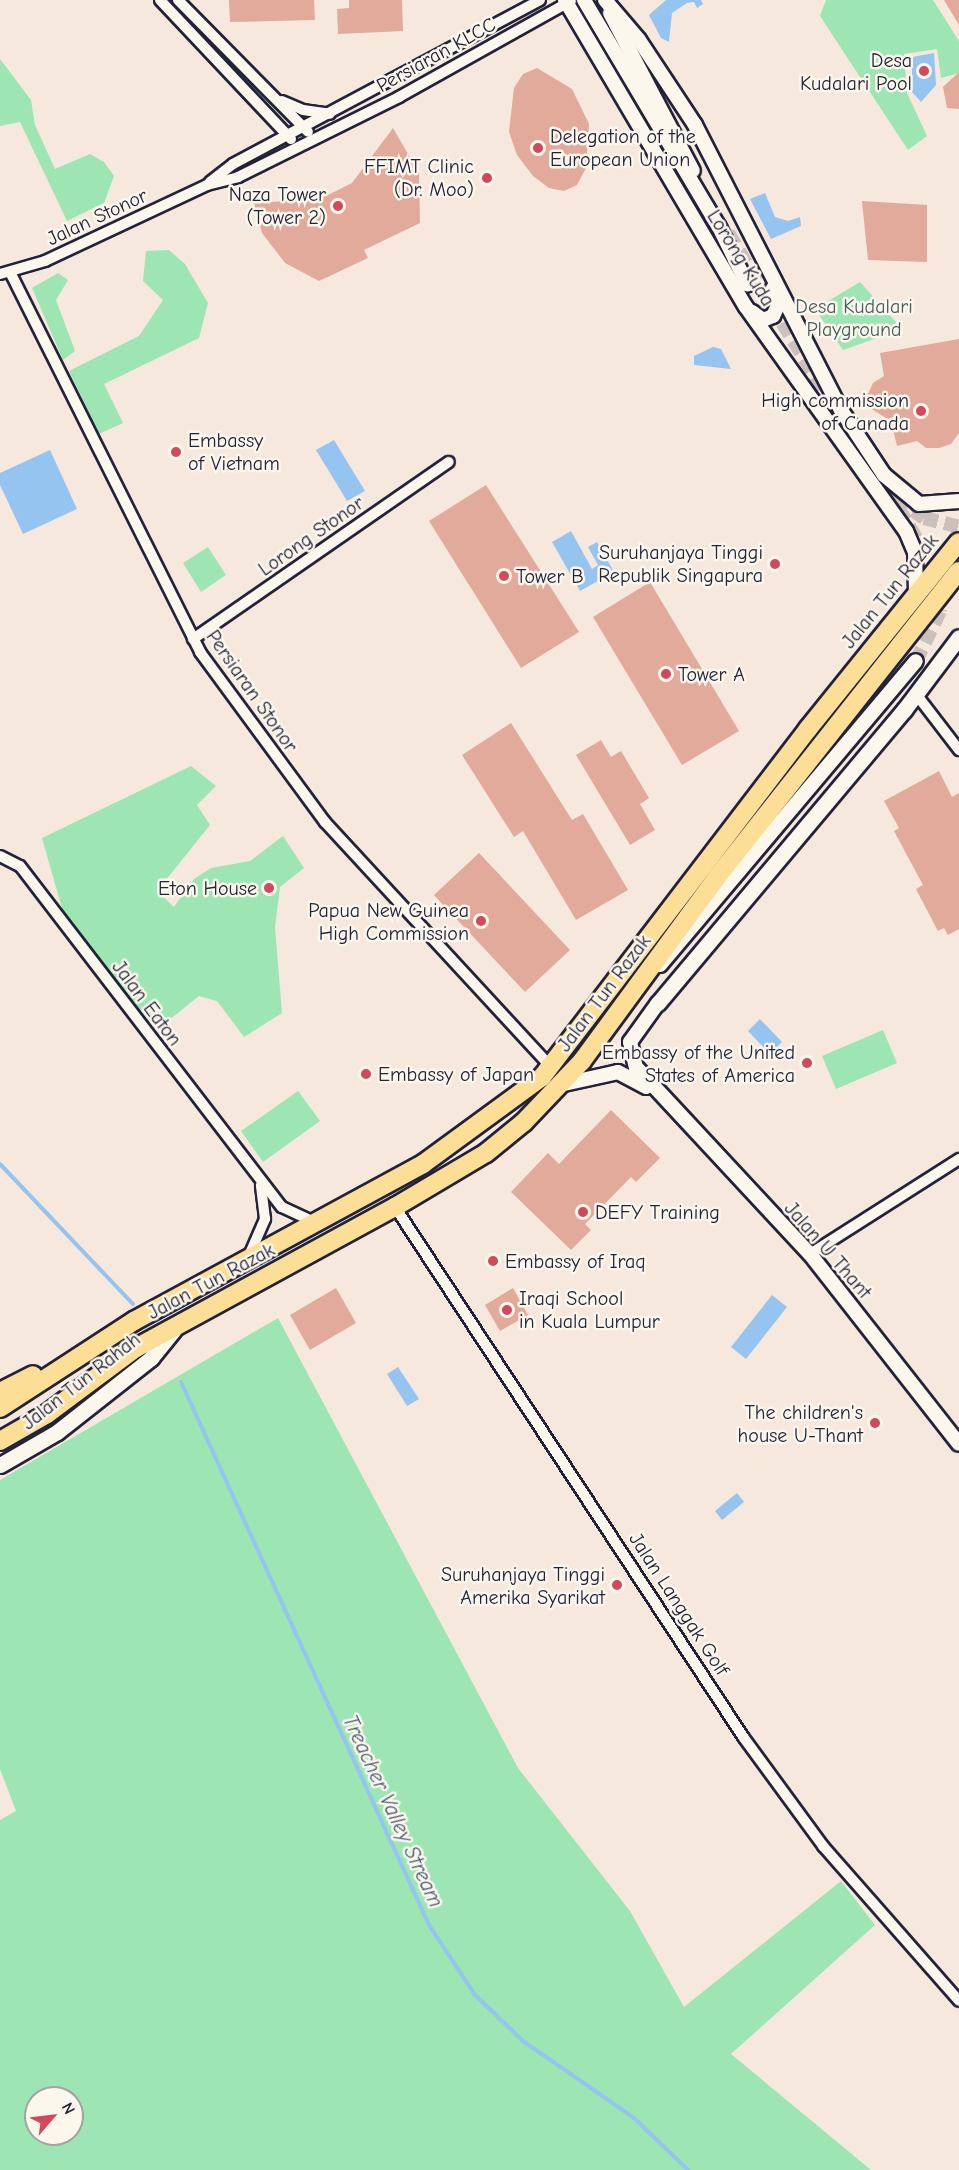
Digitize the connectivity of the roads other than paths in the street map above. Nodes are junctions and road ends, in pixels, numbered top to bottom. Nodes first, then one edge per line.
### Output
1 (178, 0) edge
2 (540, 0) edge
3 (584, 0) edge
4 (605, 0) edge
5 (568, 1) edge
6 (166, 2) edge
7 (271, 94) junction
8 (330, 114) junction
9 (304, 127) junction
10 (288, 135) junction
11 (315, 139) junction
12 (298, 147) junction
13 (207, 185) junction
14 (723, 223) tunnel mouth
15 (768, 266) junction
16 (5, 274) edge
17 (747, 284) dead end
18 (746, 306) junction
19 (449, 462) dead end
20 (959, 501) edge
21 (959, 542) edge
22 (959, 571) edge
23 (959, 588) edge
24 (916, 594) junction
25 (911, 629) junction
26 (959, 636) edge
27 (193, 639) junction
28 (916, 661) tunnel mouth
29 (916, 694) junction
30 (959, 750) edge
31 (0, 856) edge
32 (633, 991) junction
33 (658, 1003) joint
34 (552, 1068) junction
35 (564, 1084) junction
36 (656, 1093) junction
37 (959, 1159) edge
38 (259, 1179) junction
39 (395, 1207) junction
40 (318, 1223) junction
41 (810, 1254) junction
42 (247, 1260) junction
43 (181, 1322) junction
44 (112, 1334) junction
45 (0, 1392) edge
46 (0, 1408) edge
47 (47, 1414) junction
48 (0, 1441) edge
49 (959, 1444) edge
50 (0, 1456) edge
51 (0, 1465) edge
52 (959, 2001) edge

1 - 7 street
2 - 8 street, Persiaran KLCC
3 - 17 street
4 - 14 street, Lorong Kuda
4 - 15 street, Lorong Kuda
5 - 11 street, Persiaran KLCC
5 - 18 street, Lorong Kuda
6 - 10 street
7 - 8 street
7 - 9 street
8 - 9 street, Persiaran KLCC
9 - 10 street, Persiaran KLCC
9 - 11 street
10 - 12 street
10 - 13 street, Jalan Stonor
11 - 12 street, Persiaran KLCC
12 - 13 street, Jalan Stonor
13 - 16 street, Jalan Stonor
15 - 18 street
15 - 20 street, Lorong Kuda
16 - 27 street, Persiaran Stonor
18 - 24 street, Lorong Kuda
19 - 27 street, Lorong Stonor
21 - 24 main road, Jalan Tun Razak
22 - 25 main road, Jalan Tun Razak
23 - 25 main road
24 - 34 main road, Jalan Tun Razak
25 - 32 main road, Jalan Tun Razak
26 - 29 main road
27 - 34 street, Persiaran Stonor
28 - 32 street
29 - 30 street
29 - 33 main road
31 - 38 street, Jalan Eaton
32 - 35 main road, Jalan Tun Razak
33 - 36 street, Jalan U Thant
34 - 40 main road, Jalan Tun Razak
35 - 36 street, Jalan U Thant
35 - 39 main road, Jalan Tun Razak
36 - 41 street, Jalan U Thant
37 - 41 street
38 - 40 street, Jalan Eaton
38 - 42 street, Jalan Eaton
39 - 43 main road, Jalan Tun Razak
39 - 52 street, Jalan Langgak Golf
40 - 42 main road, Jalan Tun Razak
41 - 49 street, Jalan U Thant
42 - 44 main road, Jalan Tun Razak
43 - 47 main road, Jalan Tun Razak
43 - 51 main road, Jalan Tun Rahah
44 - 45 main road
44 - 46 main road, Jalan Tun Razak
47 - 48 main road, Jalan Tun Razak
47 - 50 main road

